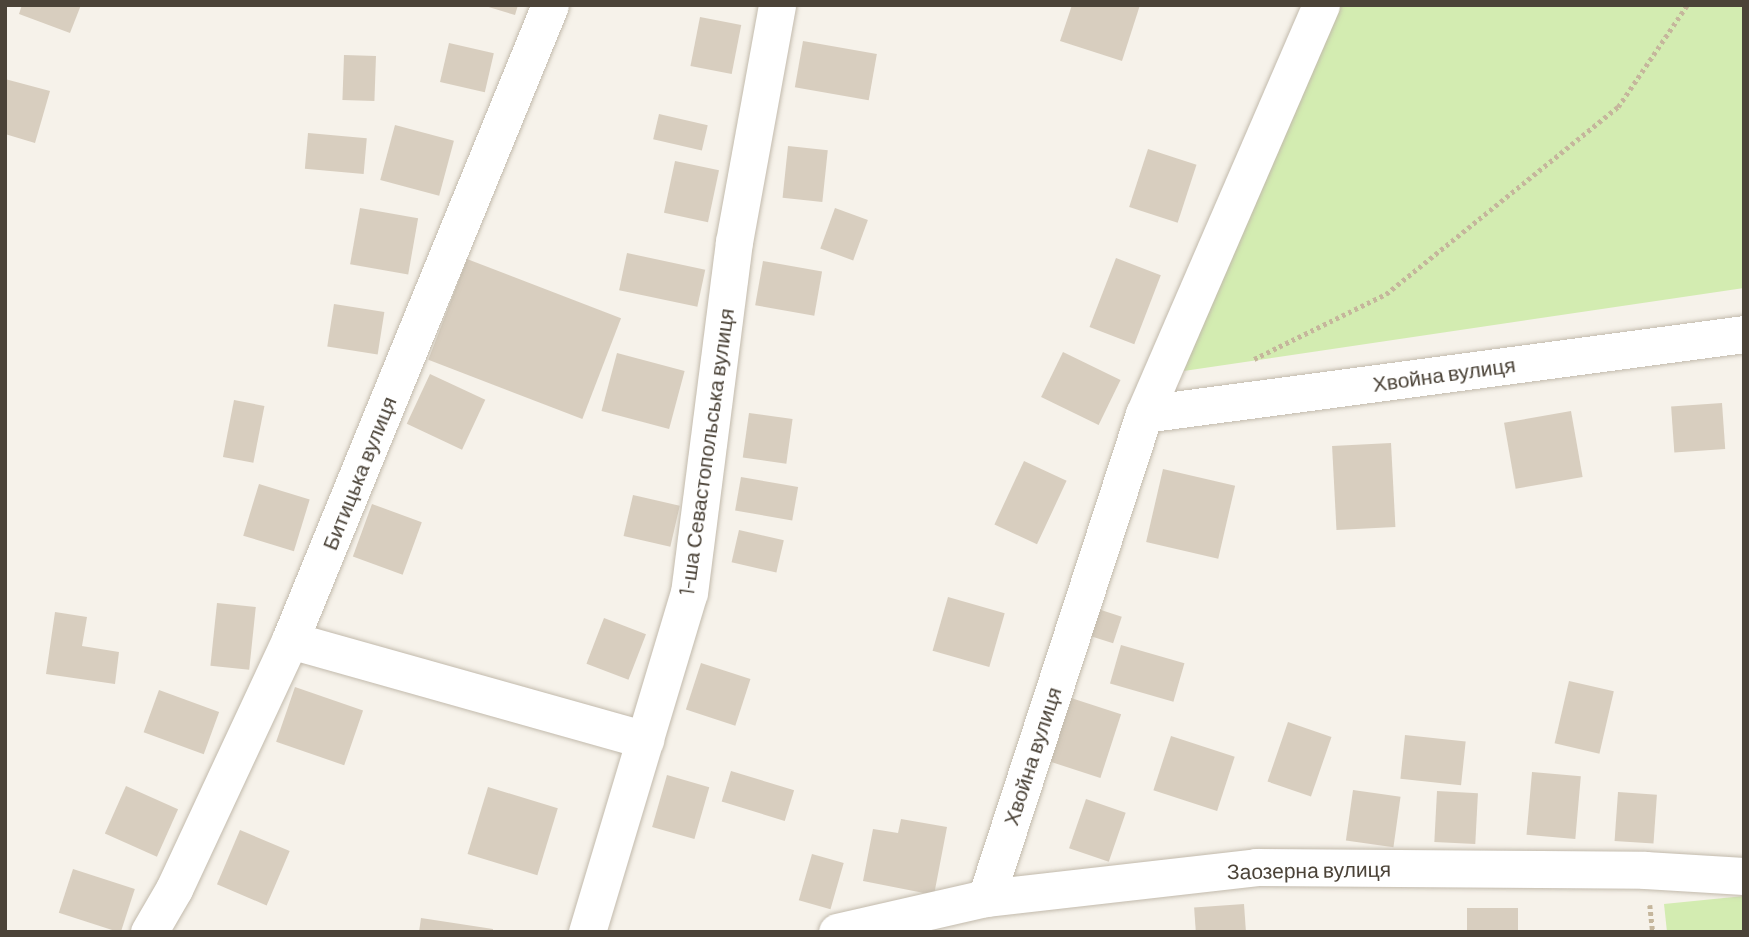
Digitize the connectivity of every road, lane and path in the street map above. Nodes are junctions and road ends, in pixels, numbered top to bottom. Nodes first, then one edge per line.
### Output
1 (550, 5) edge
2 (777, 5) edge
3 (1321, 5) edge
4 (1686, 5) edge
5 (1744, 334) edge
6 (1253, 360) dead end
7 (1144, 414) junction
8 (290, 640) junction
9 (645, 740) junction
10 (1744, 876) edge
11 (986, 898) junction
12 (149, 932) edge
13 (587, 932) edge
14 (837, 932) edge

1 - 8 street, Битицька вулиця
2 - 9 street, 1-ша Севастопольська вулиця
3 - 7 street, Хвойна вулиця
4 - 6 path
5 - 7 street, Хвойна вулиця
7 - 11 street, Хвойна вулиця
8 - 9 street
8 - 12 street, Битицька вулиця
9 - 13 street, 1-ша Севастопольська вулиця
10 - 11 street, Заозерна вулиця
11 - 14 street, Заозерна вулиця

